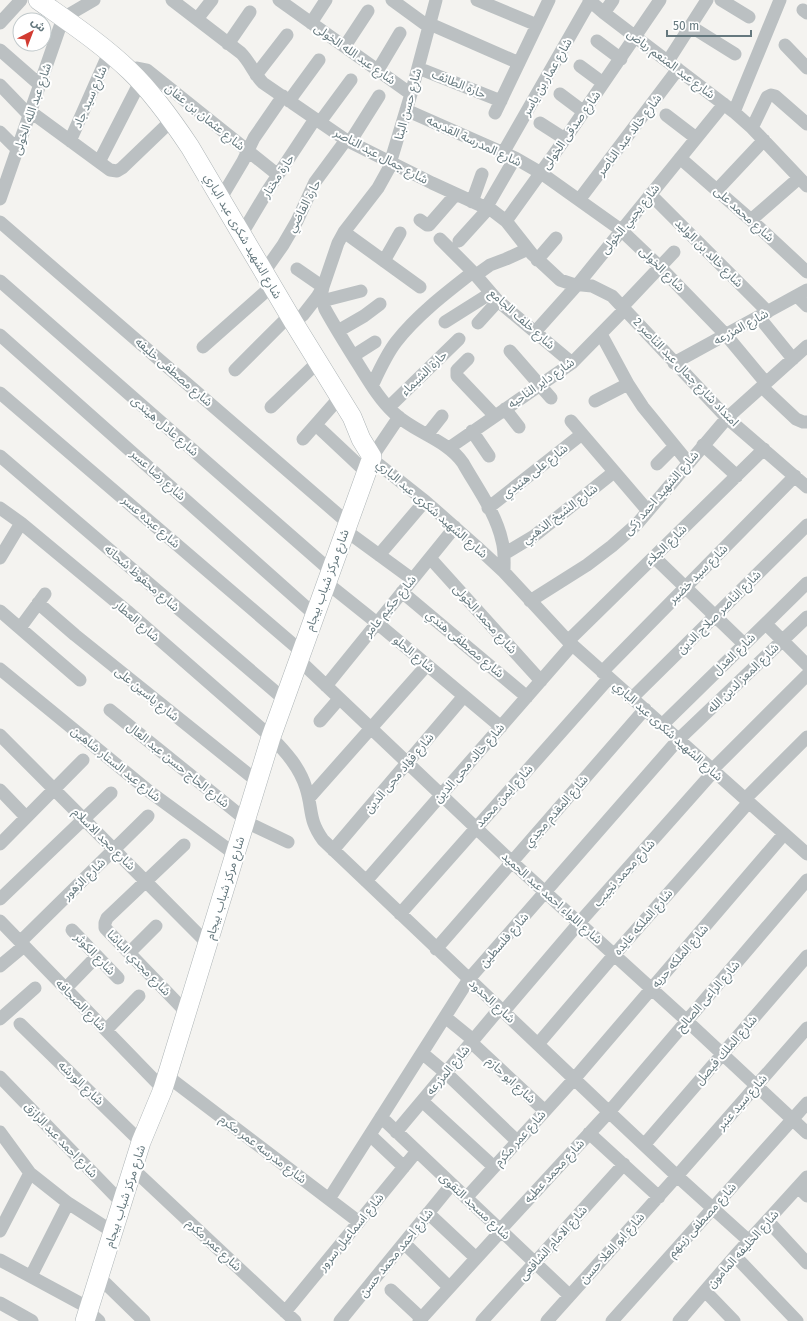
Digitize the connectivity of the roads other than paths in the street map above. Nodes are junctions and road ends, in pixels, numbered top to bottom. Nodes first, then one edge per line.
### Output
1 (21, 0) edge
2 (38, 0) edge
3 (94, 0) edge
4 (172, 0) edge
5 (212, 0) edge
6 (279, 0) edge
7 (326, 0) edge
8 (392, 0) edge
9 (436, 0) edge
10 (477, 0) edge
11 (549, 0) edge
12 (613, 0) edge
13 (660, 0) edge
14 (707, 0) edge
15 (721, 0) edge
16 (780, 0) edge
17 (590, 1) edge
18 (368, 11) dead end
19 (250, 12) dead end
20 (604, 13) junction
21 (749, 17) dead end
22 (63, 18) junction
23 (197, 19) junction
24 (0, 23) edge
25 (311, 23) junction
26 (429, 25) junction
27 (537, 25) junction
28 (690, 26) junction
29 (400, 33) dead end
30 (287, 35) dead end
31 (636, 37) junction
32 (597, 41) dead end
33 (228, 44) junction
34 (785, 45) dead end
35 (345, 46) junction
36 (0, 50) edge
37 (109, 53) junction
38 (735, 54) dead end
39 (621, 59) junction
40 (320, 60) dead end
41 (668, 61) junction
42 (519, 63) junction
43 (580, 66) dead end
44 (418, 68) junction
45 (807, 68) edge
46 (678, 69) junction
47 (378, 70) junction
48 (256, 75) junction
49 (135, 76) junction
50 (351, 80) dead end
51 (604, 84) junction
52 (0, 85) edge
53 (40, 85) junction
54 (411, 94) junction
55 (560, 94) dead end
56 (379, 96) dead end
57 (286, 99) junction
58 (501, 100) junction
59 (729, 108) junction
60 (406, 110) junction
61 (584, 112) junction
62 (30, 113) junction
63 (495, 113) dead end
64 (666, 114) dead end
65 (172, 120) junction
66 (318, 120) junction
67 (540, 123) dead end
68 (807, 124) edge
69 (752, 128) junction
70 (0, 132) edge
71 (696, 138) junction
72 (565, 139) junction
73 (764, 140) junction
74 (70, 141) junction
75 (348, 141) junction
76 (17, 149) junction
77 (248, 150) junction
78 (509, 156) junction
79 (680, 158) junction
80 (99, 162) junction
81 (392, 162) junction
82 (541, 173) junction
83 (482, 174) dead end
84 (278, 175) junction
85 (803, 182) edge
86 (717, 190) junction
87 (456, 194) junction
88 (650, 194) junction
89 (221, 198) junction
90 (0, 199) edge
91 (579, 200) junction
92 (472, 202) junction
93 (487, 208) junction
94 (420, 220) dead end
95 (751, 220) junction
96 (0, 222) edge
97 (506, 222) junction
98 (621, 230) junction
99 (344, 232) junction
100 (400, 233) dead end
101 (241, 235) junction
102 (556, 238) dead end
103 (440, 239) dead end
104 (459, 241) dead end
105 (528, 249) junction
106 (674, 252) dead end
107 (537, 260) junction
108 (384, 266) junction
109 (660, 267) junction
110 (297, 269) dead end
111 (807, 272) edge
112 (474, 273) junction
113 (268, 279) junction
114 (0, 281) edge
115 (578, 284) junction
116 (323, 287) junction
117 (420, 287) dead end
118 (361, 291) dead end
119 (802, 293) edge
120 (495, 297) junction
121 (322, 301) junction
122 (380, 304) dead end
123 (807, 306) edge
124 (624, 307) junction
125 (764, 314) junction
126 (292, 319) junction
127 (445, 322) dead end
128 (478, 323) dead end
129 (338, 331) junction
130 (535, 332) junction
131 (601, 334) junction
132 (0, 335) edge
133 (726, 335) junction
134 (459, 339) dead end
135 (375, 342) dead end
136 (807, 346) edge
137 (203, 347) dead end
138 (510, 351) dead end
139 (353, 356) junction
140 (468, 358) dead end
141 (793, 359) junction
142 (318, 362) junction
143 (572, 363) junction
144 (674, 363) junction
145 (234, 370) dead end
146 (541, 384) junction
147 (628, 384) junction
148 (764, 385) junction
149 (372, 386) junction
150 (0, 393) edge
151 (340, 397) junction
152 (551, 398) dead end
153 (595, 401) dead end
154 (271, 407) dead end
155 (389, 407) junction
156 (500, 412) junction
157 (442, 416) dead end
158 (398, 417) junction
159 (727, 418) junction
160 (571, 421) dead end
161 (807, 422) edge
162 (316, 425) junction
163 (519, 427) dead end
164 (472, 431) junction
165 (582, 434) junction
166 (427, 435) junction
167 (303, 439) dead end
168 (703, 445) junction
169 (675, 446) junction
170 (449, 448) junction
171 (764, 449) junction
172 (0, 456) edge
173 (489, 456) dead end
174 (688, 462) junction
175 (369, 464) junction
176 (657, 464) dead end
177 (614, 472) junction
178 (737, 476) junction
179 (803, 481) edge
180 (425, 502) junction
181 (0, 508) edge
182 (488, 508) junction
183 (648, 511) junction
184 (21, 523) junction
185 (807, 525) edge
186 (347, 527) junction
187 (455, 527) junction
188 (504, 554) junction
189 (379, 555) junction
190 (654, 557) junction
191 (0, 558) edge
192 (430, 558) junction
193 (504, 572) junction
194 (329, 577) junction
195 (412, 579) junction
196 (807, 583) edge
197 (685, 587) junction
198 (402, 592) junction
199 (530, 601) junction
200 (0, 611) edge
201 (315, 615) junction
202 (715, 616) junction
203 (807, 617) edge
204 (377, 623) junction
205 (766, 624) junction
206 (20, 628) junction
207 (782, 641) junction
208 (570, 643) junction
209 (744, 644) junction
210 (301, 656) junction
211 (427, 665) junction
212 (807, 665) edge
213 (0, 669) edge
214 (606, 675) junction
215 (807, 675) edge
216 (80, 680) dead end
217 (541, 681) junction
218 (326, 686) junction
219 (464, 696) junction
220 (527, 697) junction
221 (632, 698) junction
222 (339, 699) junction
223 (285, 700) junction
224 (110, 710) dead end
225 (644, 710) junction
226 (320, 721) dead end
227 (662, 725) junction
228 (501, 727) junction
229 (371, 729) junction
230 (0, 735) edge
231 (271, 737) junction
232 (807, 737) edge
233 (678, 740) junction
234 (83, 760) dead end
235 (407, 763) junction
236 (713, 771) junction
237 (258, 782) junction
238 (54, 789) junction
239 (0, 790) edge
240 (111, 793) dead end
241 (441, 795) junction
242 (309, 798) junction
243 (747, 801) junction
244 (148, 816) dead end
245 (26, 817) junction
246 (84, 819) junction
247 (246, 821) junction
248 (476, 828) junction
249 (784, 834) junction
250 (288, 842) dead end
251 (0, 844) edge
252 (184, 845) dead end
253 (115, 849) junction
254 (333, 850) junction
255 (807, 854) edge
256 (236, 855) junction
257 (512, 862) junction
258 (807, 880) edge
259 (146, 881) junction
260 (366, 881) junction
261 (546, 892) junction
262 (0, 900) edge
263 (400, 914) junction
264 (0, 921) edge
265 (580, 923) junction
266 (156, 926) dead end
267 (72, 930) dead end
268 (22, 944) junction
269 (208, 944) junction
270 (436, 949) junction
271 (129, 953) junction
272 (614, 955) junction
273 (97, 956) junction
274 (807, 956) edge
275 (0, 966) edge
276 (118, 978) dead end
277 (469, 979) junction
278 (35, 988) dead end
279 (66, 988) junction
280 (652, 989) junction
281 (139, 996) dead end
282 (502, 1010) junction
283 (187, 1013) junction
284 (445, 1017) junction
285 (0, 1019) edge
286 (687, 1021) junction
287 (20, 1024) dead end
288 (807, 1028) edge
289 (106, 1030) junction
290 (472, 1042) junction
291 (538, 1044) junction
292 (422, 1053) junction
293 (723, 1054) junction
294 (446, 1073) junction
295 (0, 1077) edge
296 (574, 1078) junction
297 (165, 1082) junction
298 (757, 1086) junction
299 (422, 1101) junction
300 (807, 1103) edge
301 (544, 1111) junction
302 (609, 1112) junction
303 (381, 1117) junction
304 (793, 1119) junction
305 (396, 1132) junction
306 (807, 1132) edge
307 (589, 1133) junction
308 (370, 1135) junction
309 (2, 1139) edge
310 (517, 1141) junction
311 (141, 1142) junction
312 (644, 1145) junction
313 (417, 1151) junction
314 (624, 1164) junction
315 (404, 1167) junction
316 (494, 1167) junction
317 (133, 1169) junction
318 (30, 1173) junction
319 (677, 1176) junction
320 (452, 1184) junction
321 (804, 1187) edge
322 (659, 1197) junction
323 (466, 1198) junction
324 (329, 1199) junction
325 (68, 1203) junction
326 (122, 1203) junction
327 (714, 1208) junction
328 (428, 1213) junction
329 (768, 1221) junction
330 (359, 1222) junction
331 (500, 1230) junction
332 (0, 1231) edge
333 (113, 1232) junction
334 (749, 1241) junction
335 (404, 1243) junction
336 (735, 1256) junction
337 (476, 1258) junction
338 (0, 1260) edge
339 (534, 1262) junction
340 (807, 1262) edge
341 (30, 1276) junction
342 (99, 1277) junction
343 (449, 1287) junction
344 (391, 1290) dead end
345 (706, 1291) junction
346 (569, 1295) junction
347 (0, 1303) edge
348 (90, 1315) edge
349 (290, 1317) edge
350 (420, 1320) edge
351 (32, 1321) edge
352 (144, 1321) edge
353 (340, 1321) edge
354 (482, 1321) edge
355 (546, 1321) edge
356 (612, 1321) edge
357 (679, 1321) edge
358 (734, 1321) edge
359 (797, 1321) edge

1 - 24 street
2 - 22 main road, شارع الشهيد شكرى عبد الباري
3 - 22 street
4 - 23 street, شارع جمال عبد الناصر
5 - 23 street
6 - 25 street, شارع عبد الله الخولى
7 - 25 street
8 - 26 street
9 - 26 street, شارع حسن البنا
10 - 27 street
11 - 27 street
12 - 20 street
13 - 31 street, شارع صدقى الخولى
14 - 28 street
15 - 21 street
16 - 59 street, شارع يحيي الخولى
17 - 20 street, شارع عبد المنعم رياض
17 - 78 street, شارع عمار بن ياسر
18 - 35 street
19 - 33 street
20 - 31 street, شارع عبد المنعم رياض
22 - 37 main road, شارع الشهيد شكرى عبد الباري
22 - 53 street, شارع عبد الله الخولى
23 - 33 street, شارع جمال عبد الناصر
25 - 35 street, شارع عبد الله الخولى
26 - 42 street
26 - 44 street, شارع حسن البنا
27 - 42 street
28 - 38 street
28 - 41 street
29 - 47 street
30 - 48 street
31 - 39 street, شارع صدقى الخولى
31 - 41 street, شارع عبد المنعم رياض
32 - 39 street
33 - 48 street, شارع جمال عبد الناصر
34 - 45 street
35 - 47 street, شارع عبد الله الخولى
36 - 53 street
37 - 49 main road, شارع الشهيد شكرى عبد الباري
37 - 74 street, شارع سيد جاد
39 - 51 street, شارع صدقى الخولى
40 - 57 street
41 - 46 street, شارع عبد المنعم رياض
42 - 58 street
43 - 51 street
44 - 54 street, شارع حسن البنا
44 - 58 street, حارة الطائف
46 - 59 street, شارع عبد المنعم رياض
46 - 91 street, شارع خالد عبد الناصر
47 - 54 street, شارع عبد الله الخولى
48 - 57 street, شارع جمال عبد الناصر
49 - 65 main road, شارع الشهيد شكرى عبد الباري
49 - 77 street, شارع عثمان بن عفان
49 - 80 street
50 - 66 street, حارة مختار
51 - 61 street, شارع صدقى الخولى
52 - 62 street
53 - 62 street, شارع عبد الله الخولى
54 - 60 street, شارع حسن البنا
55 - 61 street
56 - 75 street, حارة القاضي
57 - 66 street, شارع جمال عبد الناصر
57 - 77 street
58 - 63 street
59 - 69 street, شارع عبد المنعم رياض
59 - 71 street, شارع يحيي الخولى
60 - 78 street, شارع المدرسة القديمه
60 - 81 street, شارع حسن البنا
61 - 72 street, شارع صدقى الخولى
62 - 74 street
62 - 76 street, شارع عبد الله الخولى
64 - 71 street
65 - 80 street
65 - 89 main road, شارع الشهيد شكرى عبد الباري
66 - 75 street, شارع جمال عبد الناصر
66 - 84 street, حارة مختار
67 - 72 street
68 - 69 street
69 - 73 street, شارع عبد المنعم رياض
70 - 76 street
71 - 79 street, شارع يحيي الخولى
72 - 82 street, شارع صدقى الخولى
73 - 85 street, شارع عبد المنعم رياض
73 - 86 street
74 - 80 street
75 - 81 street, شارع جمال عبد الناصر
75 - 113 street, حارة القاضي
76 - 90 street, شارع عبد الله الخولى
77 - 84 street, شارع عثمان بن عفان
77 - 89 street
78 - 82 street, شارع المدرسة القديمه
78 - 93 street, شارع عمار بن ياسر
79 - 86 street, شارع محمد على
79 - 88 street, شارع يحيي الخولى
81 - 87 street, شارع جمال عبد الناصر
81 - 99 street, شارع حسن البنا
82 - 91 street, شارع الخولى
82 - 97 street, شارع صدقى الخولى
83 - 92 street
84 - 101 street, حارة مختار
85 - 95 street
86 - 95 street, شارع محمد على
87 - 92 street, شارع جمال عبد الناصر
87 - 94 street
88 - 98 street, شارع يحيي الخولى
88 - 125 street, شارع خالد بن الوليد
89 - 101 main road, شارع الشهيد شكرى عبد الباري
91 - 98 street, شارع الخولى
92 - 93 street, شارع جمال عبد الناصر
93 - 97 street, شارع جمال عبد الناصر
93 - 104 street, شارع عمار بن ياسر
95 - 111 street, شارع محمد على
96 - 186 street, شارع مصطفى خليفه
97 - 105 street, شارع جمال عبد الناصر
98 - 109 street, شارع الخولى
98 - 115 street, شارع يحيي الخولى
99 - 108 street
99 - 116 street, شارع حسن البنا
100 - 108 street
101 - 113 main road, شارع الشهيد شكرى عبد الباري
102 - 107 street
103 - 112 street, شارع خلف الجامع
105 - 107 street, شارع جمال عبد الناصر
105 - 112 street
106 - 109 street, شارع داير الناحيه
107 - 115 street, شارع جمال عبد الناصر
108 - 117 street
109 - 124 street, شارع داير الناحيه
109 - 133 street, شارع الخولى
110 - 116 street
112 - 120 street, شارع خلف الجامع
112 - 149 street
113 - 126 main road, شارع الشهيد شكرى عبد الباري
113 - 137 street, حارة القاضي
114 - 194 street, شارع عادل هيندى
115 - 124 street, امتداد شارع جمال عبد الناصر 2
115 - 130 street, شارع يحيي الخولى
116 - 121 street
116 - 126 street, شارع حسن البنا
118 - 121 street
119 - 123 street
119 - 125 street, شارع المزرعه
120 - 127 street
120 - 128 street
120 - 130 street, شارع خلف الجامع
121 - 129 street
122 - 129 street
124 - 131 street, شارع داير الناحيه
124 - 144 street, امتداد شارع جمال عبد الناصر 2
125 - 133 street, شارع المزرعه
125 - 141 street, شارع خالد بن الوليد
126 - 142 main road, شارع الشهيد شكرى عبد الباري
126 - 145 street, شارع حسن البنا
129 - 139 street
130 - 143 street, شارع خلف الجامع
131 - 143 street, شارع داير الناحيه
131 - 147 street
132 - 201 street, شارع رضا عسر
133 - 144 street, شارع المزرعه
133 - 148 street, شارع الخولى
134 - 155 street, حارة الشيماء
135 - 139 street
136 - 141 street, شارع الشهيد احمد زكى
138 - 146 street
139 - 149 street
140 - 156 street
141 - 148 street, شارع الشهيد احمد زكى
142 - 151 main road, شارع الشهيد شكرى عبد الباري
142 - 154 street
143 - 146 street, شارع داير الناحيه
144 - 159 street, امتداد شارع جمال عبد الناصر 2
146 - 152 street
146 - 156 street, شارع داير الناحيه
147 - 153 street
147 - 169 street
148 - 159 street, شارع الشهيد احمد زكى
148 - 161 street, شارع الخولى
149 - 155 street
150 - 210 street, شارع عبده عسر
151 - 162 street
151 - 175 main road, شارع الشهيد شكرى عبد الباري
155 - 158 street
156 - 163 street
156 - 164 street, شارع داير الناحيه
157 - 166 street
158 - 166 street
158 - 175 street
159 - 168 street, شارع الشهيد احمد زكى
159 - 171 street, امتداد شارع جمال عبد الناصر 2
160 - 165 street
162 - 167 street
162 - 175 street
164 - 170 street, شارع داير الناحيه
164 - 173 street
165 - 177 street
165 - 182 street, شارع على هنيدي
166 - 170 street
168 - 174 street, شارع الشهيد احمد زكى
168 - 178 street
169 - 174 street
169 - 176 street
170 - 182 street
171 - 178 street, شارع الجلاء
171 - 179 street, امتداد شارع جمال عبد الناصر 2
172 - 223 street, شارع محفوظ شحاته
174 - 183 street, شارع الشهيد احمد زكى
175 - 180 street, شارع الشهيد شكرى عبد الباري
175 - 186 main road, شارع مركز شباب بيجام
177 - 183 street
177 - 188 street, شارع الشيخ الذهبي
178 - 190 street, شارع الجلاء
179 - 197 street, شارع سيد خضير
180 - 187 street, شارع الشهيد شكرى عبد الباري
180 - 189 street
181 - 184 street, شارع العطار
182 - 188 street
183 - 199 street, شارع الشهيد احمد زكى
184 - 191 street
184 - 231 street, شارع العطار
185 - 202 street, شارع الناصر صلاح الدين
186 - 189 street, شارع مصطفى خليفه
186 - 194 main road, شارع مركز شباب بيجام
187 - 192 street, شارع حكيم عامر
187 - 193 street, شارع الشهيد شكرى عبد الباري
188 - 193 street
189 - 195 street, شارع مصطفى خليفه
190 - 197 street
190 - 208 street, شارع الجلاء
192 - 195 street, شارع حكيم عامر
192 - 217 street, شارع محمد الخولى
193 - 199 street, شارع الشهيد شكرى عبد الباري
194 - 201 main road, شارع مركز شباب بيجام
194 - 204 street, شارع الحلو
195 - 198 street, شارع حكيم عامر
196 - 205 street, شارع العدل
197 - 202 street
197 - 214 street, شارع سيد خضير
198 - 204 street, شارع حكيم عامر
198 - 220 street, شارع مصطفى هندي
199 - 208 street, شارع الشهيد شكرى عبد الباري
200 - 206 street
201 - 210 main road, شارع مركز شباب بيجام
202 - 209 street
202 - 221 street, شارع الناصر صلاح الدين
203 - 207 street, شارع المعز لدين الله
204 - 211 street, شارع الحلو
204 - 218 street, شارع حكيم عامر
205 - 207 street
205 - 209 street, شارع العدل
206 - 216 street
206 - 237 street, شارع ياسين على
207 - 212 street
207 - 233 street, شارع المعز لدين الله
208 - 214 street, شارع الشهيد شكرى عبد الباري
208 - 217 street, شارع خالد محى الدين
209 - 227 street, شارع العدل
210 - 218 street, شارع اللواء احمد عبد الحميد
210 - 223 main road, شارع مركز شباب بيجام
211 - 219 street, شارع الحلو
211 - 229 street
213 - 256 street, شارع عبد الستار شاهين
214 - 221 street, شارع الشهيد شكرى عبد الباري
214 - 248 street, شارع ايمن محمد
215 - 236 street, شارع محمد نجيب
217 - 220 street, شارع خالد محى الدين
218 - 222 street, شارع اللواء احمد عبد الحميد
219 - 228 street, شارع الحلو
219 - 235 street, شارع فؤاد محى الدين
220 - 228 street, شارع خالد محى الدين
221 - 225 street, شارع الشهيد شكرى عبد الباري
222 - 226 street
222 - 229 street, شارع اللواء احمد عبد الحميد
223 - 231 main road, شارع مركز شباب بيجام
224 - 247 street, شارع الحاج حسن عبد العال
225 - 227 street, شارع الشهيد شكرى عبد الباري
225 - 257 street, شارع المقدم مجدي
227 - 233 street, شارع الشهيد شكرى عبد الباري
228 - 241 street, شارع خالد محى الدين
229 - 235 street, شارع اللواء احمد عبد الحميد
229 - 242 street
230 - 238 street, شارع مجد الاسلام
231 - 237 main road, شارع مركز شباب بيجام
231 - 242 street, شارع الحدود
232 - 243 street, شارع الملكه عايده
233 - 236 street, شارع الشهيد شكرى عبد الباري
233 - 261 street, شارع فلسطين
234 - 238 street
235 - 241 street, شارع اللواء احمد عبد الحميد
235 - 254 street, شارع فؤاد محى الدين
236 - 243 street, شارع الشهيد شكرى عبد الباري
236 - 265 street, شارع محمد نجيب
237 - 247 main road, شارع مركز شباب بيجام
238 - 245 street
238 - 246 street, شارع مجد الاسلام
239 - 245 street
240 - 246 street
241 - 248 street, شارع اللواء احمد عبد الحميد
241 - 260 street, شارع خالد محى الدين
242 - 254 street, شارع الحدود
243 - 249 street, شارع الشهيد شكرى عبد الباري
243 - 272 street, شارع الملكه عايده
244 - 253 street, شارع الزهور
245 - 251 street
246 - 253 street, شارع مجد الاسلام
246 - 262 street
247 - 250 street, شارع الحاج حسن عبد العال
247 - 256 main road, شارع مركز شباب بيجام
248 - 257 street, شارع اللواء احمد عبد الحميد
248 - 263 street, شارع ايمن محمد
249 - 255 street, شارع الشهيد شكرى عبد الباري
249 - 280 street, شارع الملكه حريه
252 - 259 street, شارع مجدي الباشا
253 - 259 street, شارع مجد الاسلام
253 - 268 street, شارع الزهور
254 - 260 street, شارع الحدود
256 - 269 main road, شارع مركز شباب بيجام
257 - 261 street, شارع اللواء احمد عبد الحميد
257 - 270 street, شارع المقدم مجدي
258 - 286 street, شارع الراعى الصالح
259 - 269 street, شارع مجد الاسلام
259 - 271 street, شارع مجدي الباشا
260 - 263 street, شارع الحدود
261 - 265 street, شارع اللواء احمد عبد الحميد
261 - 277 street, شارع فلسطين
263 - 270 street, شارع الحدود
264 - 268 street, شارع الصحافه
265 - 272 street, شارع اللواء احمد عبد الحميد
265 - 282 street, شارع محمد نجيب
266 - 271 street
267 - 273 street, شارع الكوثر
268 - 275 street, شارع الزهور
268 - 279 street, شارع الصحافه
269 - 283 main road, شارع مركز شباب بيجام
270 - 277 street, شارع الحدود
271 - 283 street, شارع مجدي الباشا
272 - 280 street, شارع اللواء احمد عبد الحميد
272 - 291 street, شارع الملكه عايده
273 - 276 street, شارع الكوثر
273 - 279 street
274 - 293 street, شارع الملك فيصل
277 - 282 street, شارع الحدود
277 - 284 street, شارع فلسطين
278 - 285 street
279 - 289 street, شارع الصحافه
280 - 286 street, شارع اللواء احمد عبد الحميد
280 - 296 street, شارع الملكه حريه
281 - 289 street
282 - 290 street, شارع المزرعه
282 - 291 street, شارع الحدود
283 - 297 main road, شارع مركز شباب بيجام
284 - 290 street, شارع ابو حازم
284 - 292 street, شارع فلسطين
286 - 293 street, شارع اللواء احمد عبد الحميد
286 - 302 street, شارع الراعى الصالح
287 - 311 street, شارع الورشه
288 - 298 street, شارع سيد عنبر
289 - 297 street, شارع الصحافه
290 - 294 street, شارع المزرعه
290 - 301 street, شارع ابو حازم
291 - 296 street, شارع الحدود
292 - 294 street
292 - 303 street, شارع فلسطين
293 - 298 street, شارع اللواء احمد عبد الحميد
293 - 312 street, شارع الملك فيصل
294 - 299 street, شارع المزرعه
294 - 310 street
295 - 326 street, شارع احمد عبد الرازق
296 - 301 street, شارع عمر مكرم
296 - 302 street, شارع الحدود
297 - 311 main road, شارع مركز شباب بيجام
297 - 324 street, شارع مدرسه عمر مكرم
298 - 304 street, شارع اللواء احمد عبد الحميد
298 - 319 street, شارع سيد عنبر
299 - 305 street, شارع المزرعه
299 - 316 street
300 - 304 street, شارع مصطفى زينهم
301 - 310 street, شارع عمر مكرم
302 - 307 street, شارع محمد عطيه
302 - 312 street, شارع الحدود
303 - 305 street, شارع مسجد التقوى
303 - 308 street, شارع فلسطين
304 - 306 street, شارع اللواء احمد عبد الحميد
304 - 327 street, شارع مصطفى زينهم
305 - 313 street, شارع مسجد التقوى
307 - 314 street
307 - 331 street, شارع محمد عطيه
308 - 315 street
308 - 324 street, شارع فلسطين
309 - 318 street
310 - 316 street, شارع عمر مكرم
311 - 317 main road, شارع مركز شباب بيجام
312 - 319 street, شارع الحدود
313 - 315 street, شارع اسماعيل سرور
313 - 320 street, شارع مسجد التقوى
314 - 322 street
314 - 339 street, شارع الامام الشافعى
315 - 330 street, شارع اسماعيل سرور
316 - 323 street, شارع عمر مكرم
317 - 326 main road, شارع مركز شباب بيجام
317 - 349 street, شارع عمر مكرم
318 - 325 street
318 - 332 street
319 - 322 street, شارع ابو العلا حسن
319 - 327 street, شارع الحدود
320 - 323 street, شارع مسجد التقوى
320 - 328 street, شارع احمد محمد حسن
321 - 329 street, شارع الخليفه المامون
322 - 346 street, شارع ابو العلا حسن
323 - 331 street, شارع مسجد التقوى
324 - 330 street, شارع مدرسه عمر مكرم
325 - 333 street
325 - 341 street
326 - 333 main road, شارع مركز شباب بيجام
327 - 334 street, شارع الحدود
327 - 356 street, شارع مصطفى زينهم
328 - 335 street, شارع احمد محمد حسن
328 - 337 street
329 - 334 street, شارع الخليفه المامون
329 - 340 street
330 - 349 street, شارع اسماعيل سرور
331 - 337 street, شارع محمد عطيه
331 - 339 street, شارع مسجد التقوى
333 - 342 main road, شارع مركز شباب بيجام
334 - 336 street, شارع الخليفه المامون
335 - 343 street
335 - 353 street, شارع احمد محمد حسن
336 - 345 street, شارع الخليفه المامون
336 - 359 street
337 - 343 street, شارع محمد عطيه
338 - 341 street
339 - 346 street, شارع مسجد التقوى
339 - 354 street, شارع الامام الشافعى
341 - 348 street
342 - 348 main road, شارع مركز شباب بيجام
342 - 352 street
343 - 350 street, شارع محمد عطيه
344 - 350 street
345 - 357 street, شارع الخليفه المامون
345 - 358 street
346 - 355 street, شارع ابو العلا حسن
347 - 351 street

